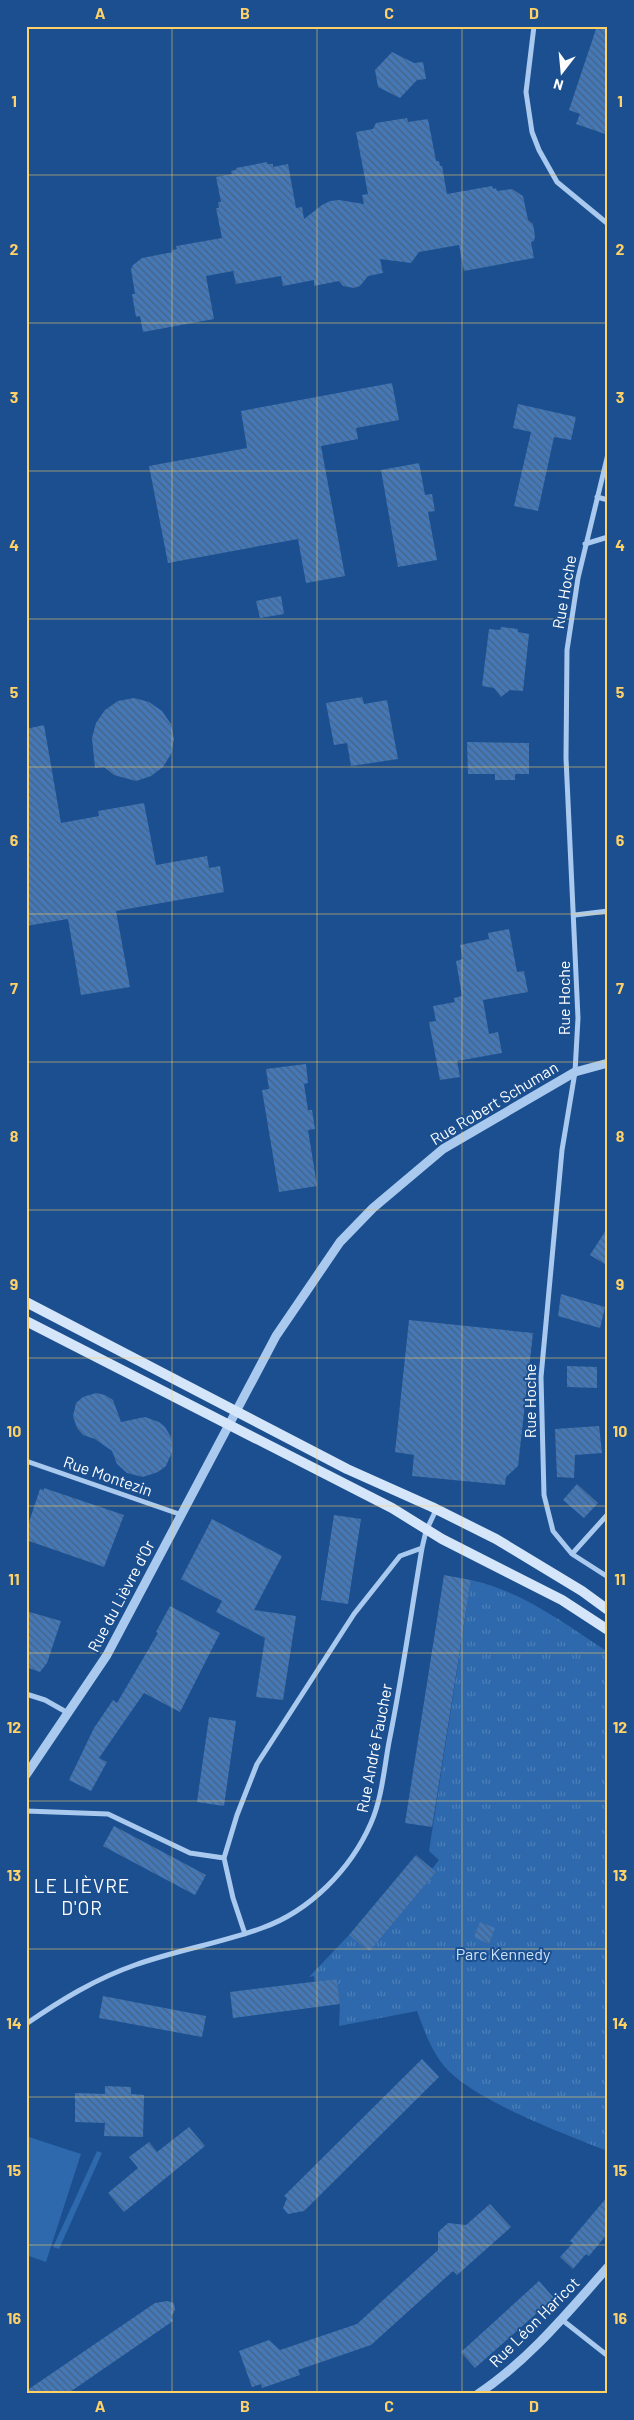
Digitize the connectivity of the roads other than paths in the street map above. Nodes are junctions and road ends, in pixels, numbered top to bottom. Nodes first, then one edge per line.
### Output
1 (534, 26) edge
2 (608, 224) edge
3 (608, 454) edge
4 (597, 497) junction
5 (608, 500) edge
6 (608, 537) edge
7 (585, 544) junction
8 (608, 911) edge
9 (574, 914) junction
10 (608, 1064) edge
11 (575, 1072) junction
12 (26, 1302) edge
13 (26, 1321) edge
14 (236, 1410) junction
15 (229, 1423) junction
16 (26, 1461) edge
17 (436, 1509) junction
18 (608, 1514) edge
19 (182, 1515) junction
20 (426, 1531) junction
21 (422, 1548) junction
22 (572, 1554) junction
23 (608, 1577) edge
24 (608, 1610) edge
25 (608, 1630) edge
26 (26, 1694) edge
27 (69, 1713) junction
28 (26, 1774) edge
29 (26, 1810) edge
30 (224, 1858) junction
31 (244, 1934) junction
32 (26, 2024) edge
33 (608, 2267) edge
34 (561, 2319) junction
35 (608, 2356) edge
36 (478, 2394) edge

1 - 2 street
3 - 4 street, Rue Hoche
4 - 5 street
4 - 7 street, Rue Hoche
6 - 7 street
7 - 9 street, Rue Hoche
8 - 9 street
9 - 11 street, Rue Hoche
10 - 11 street, Rue Robert Schuman
11 - 14 street, Rue Robert Schuman
11 - 22 street, Rue Hoche
12 - 14 main road
13 - 15 main road
14 - 15 street, Rue Robert Schuman
14 - 17 main road
15 - 19 street, Rue du Lièvre d'Or
15 - 20 main road
16 - 19 street, Rue Montezin
17 - 20 street, Rue André Faucher
17 - 24 main road
18 - 22 street
19 - 27 street, Rue du Lièvre d'Or
20 - 21 street, Rue André Faucher
20 - 25 main road
21 - 30 street
21 - 31 street, Rue André Faucher
22 - 23 street, Rue Hoche
26 - 27 street
27 - 28 street, Rue du Lièvre d'Or
29 - 30 street
30 - 31 street
31 - 32 street, Rue André Faucher
33 - 34 street, Rue Léon Haricot
34 - 35 street
34 - 36 street, Rue Léon Haricot

